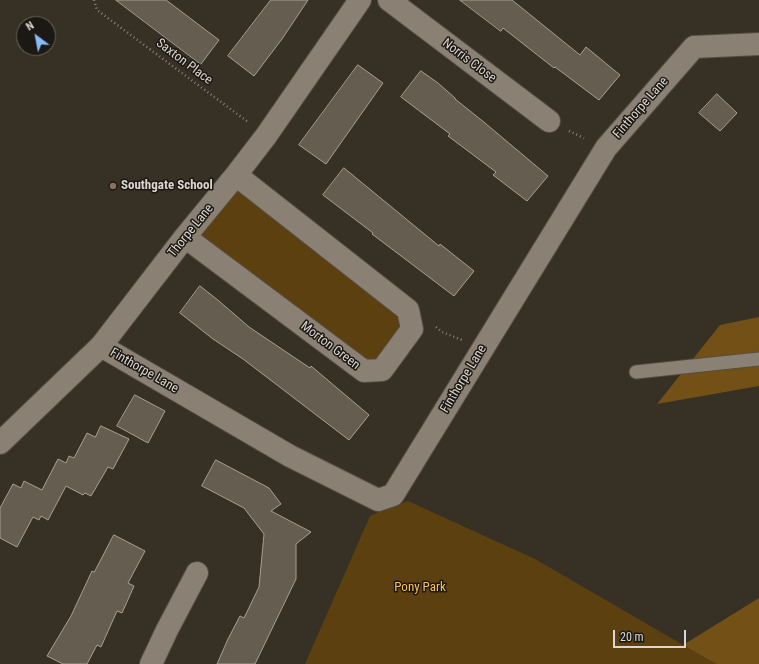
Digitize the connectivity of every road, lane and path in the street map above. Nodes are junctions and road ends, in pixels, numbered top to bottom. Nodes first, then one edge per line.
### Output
1 (94, 0) edge
2 (360, 0) edge
3 (389, 0) edge
4 (759, 44) edge
5 (548, 121) joint
6 (266, 136) junction
7 (606, 148) junction
8 (236, 175) junction
9 (185, 237) junction
10 (408, 310) junction
11 (100, 346) junction
12 (483, 348) junction
13 (759, 359) edge
14 (636, 372) dead end
15 (0, 443) edge
16 (197, 573) dead end
17 (151, 664) edge

1 - 6 path, Saxton Place
2 - 6 street, Thorpe Lane
3 - 5 street, Norris Close
4 - 7 street, Finthorpe Lane
5 - 7 path
6 - 8 street, Thorpe Lane
7 - 12 street, Finthorpe Lane
8 - 9 street, Thorpe Lane
8 - 10 street
9 - 10 street, Morton Green
9 - 11 street, Thorpe Lane
10 - 12 path
11 - 12 street, Finthorpe Lane
11 - 15 street, Thorpe Lane
13 - 14 lane
16 - 17 street

